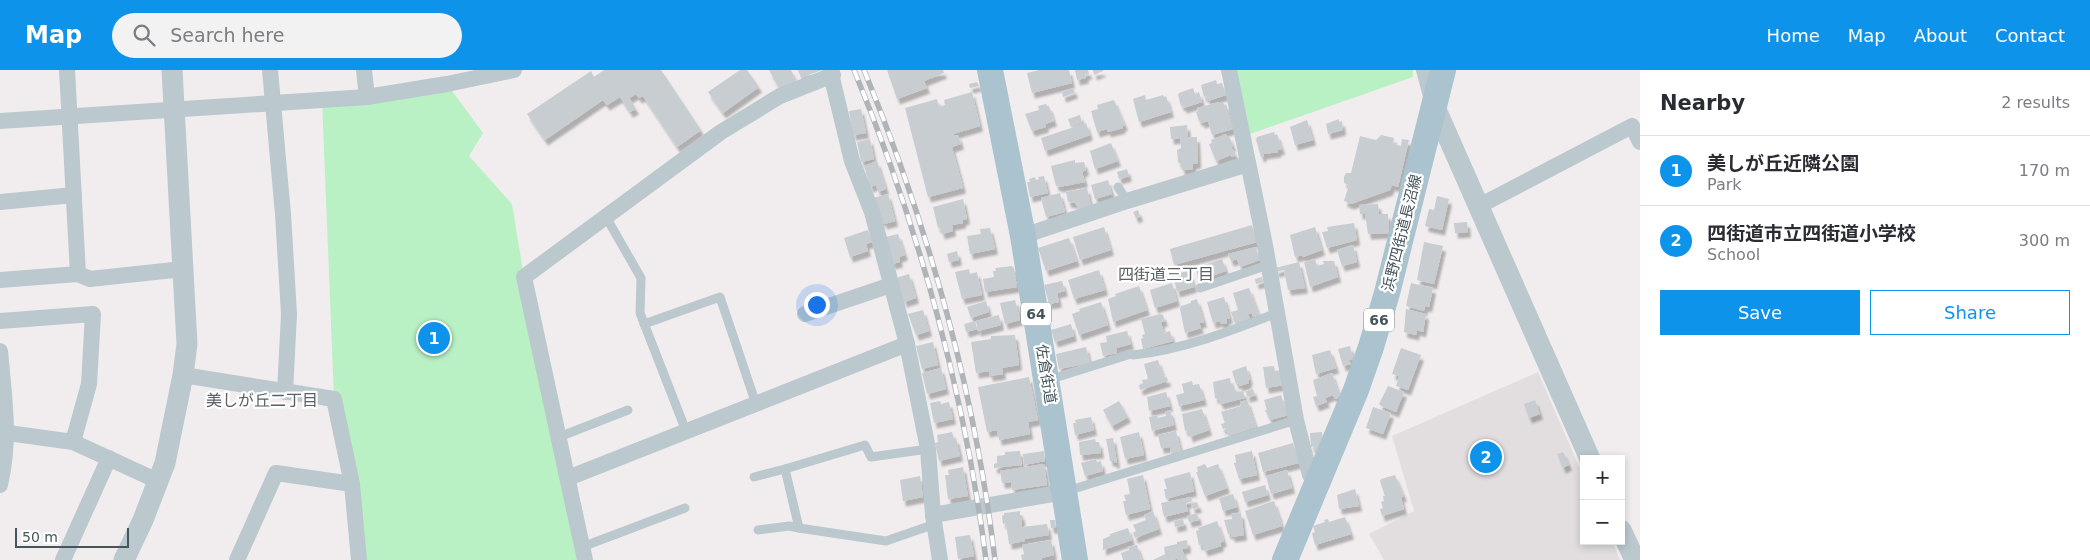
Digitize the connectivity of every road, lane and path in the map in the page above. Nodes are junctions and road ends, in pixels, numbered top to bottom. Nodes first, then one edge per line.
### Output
1 (67, 70) edge
2 (172, 70) edge
3 (270, 70) edge
4 (364, 70) edge
5 (514, 70) edge
6 (990, 70) edge
7 (1229, 70) edge
8 (1424, 70) edge
9 (1443, 70) edge
10 (831, 73) edge
11 (445, 77) edge
12 (367, 97) junction
13 (272, 104) junction
14 (1434, 104) junction
15 (174, 110) junction
16 (70, 116) junction
17 (0, 121) edge
18 (1640, 142) edge
19 (1248, 164) junction
20 (74, 196) junction
21 (0, 202) edge
22 (1479, 206) junction
23 (606, 217) junction
24 (1023, 236) junction
25 (1268, 265) junction
26 (183, 269) junction
27 (78, 274) junction
28 (0, 280) edge
29 (891, 284) junction
30 (1200, 288) dead end
31 (805, 314) dead end
32 (1277, 314) junction
33 (0, 320) edge
34 (644, 324) junction
35 (907, 344) junction
36 (0, 351) edge
37 (183, 374) junction
38 (1047, 380) junction
39 (286, 392) junction
40 (756, 404) junction
41 (628, 410) dead end
42 (1296, 420) junction
43 (686, 431) junction
44 (8, 433) junction
45 (558, 437) junction
46 (73, 442) junction
47 (928, 449) junction
48 (1588, 455) edge
49 (109, 458) junction
50 (785, 469) junction
51 (568, 478) junction
52 (754, 478) dead end
53 (1318, 479) junction
54 (158, 481) junction
55 (0, 484) edge
56 (352, 484) junction
57 (1064, 492) junction
58 (685, 508) dead end
59 (934, 519) junction
60 (799, 528) junction
61 (758, 530) dead end
62 (583, 554) edge
63 (63, 560) edge
64 (124, 560) edge
65 (237, 560) edge
66 (359, 560) edge
67 (940, 560) edge
68 (1075, 560) edge
69 (1284, 560) edge

1 - 16 street
2 - 15 street
3 - 13 street
4 - 12 street
5 - 11 street
6 - 24 main road, 佐倉街道 / 64
7 - 19 street
8 - 14 street
9 - 14 main road, 浜野四街道長沼線 / 66
10 - 23 street
10 - 29 street
11 - 12 street
12 - 13 street
13 - 15 street
13 - 39 street
14 - 22 street
14 - 53 main road, 浜野四街道長沼線 / 66
15 - 16 street
15 - 26 street
16 - 17 street
16 - 20 street
18 - 22 street
19 - 24 street
19 - 25 street
20 - 21 street
20 - 27 street
22 - 48 street
23 - 34 lane
23 - 45 street
24 - 38 main road, 佐倉街道 / 64
25 - 30 lane
25 - 32 street
26 - 27 street
26 - 37 street
27 - 28 street
29 - 31 street
29 - 35 street
32 - 38 lane
32 - 42 street
33 - 46 street
34 - 40 lane
34 - 43 lane
35 - 40 street
35 - 47 street
36 - 44 street
37 - 39 street
37 - 54 street
38 - 57 main road, 佐倉街道 / 64
39 - 56 street
40 - 43 street
41 - 45 lane
42 - 53 street
42 - 57 lane
43 - 51 street
44 - 46 street
44 - 55 street
45 - 51 street
46 - 49 street
47 - 50 lane
47 - 59 street
49 - 54 street
49 - 63 street
50 - 52 lane
50 - 60 lane
51 - 62 street
53 - 69 main road, 浜野四街道長沼線 / 66
54 - 64 street
56 - 65 street
56 - 66 street
57 - 59 street
57 - 68 main road, 佐倉街道 / 64
58 - 62 lane
59 - 60 lane
59 - 67 street
60 - 61 lane

